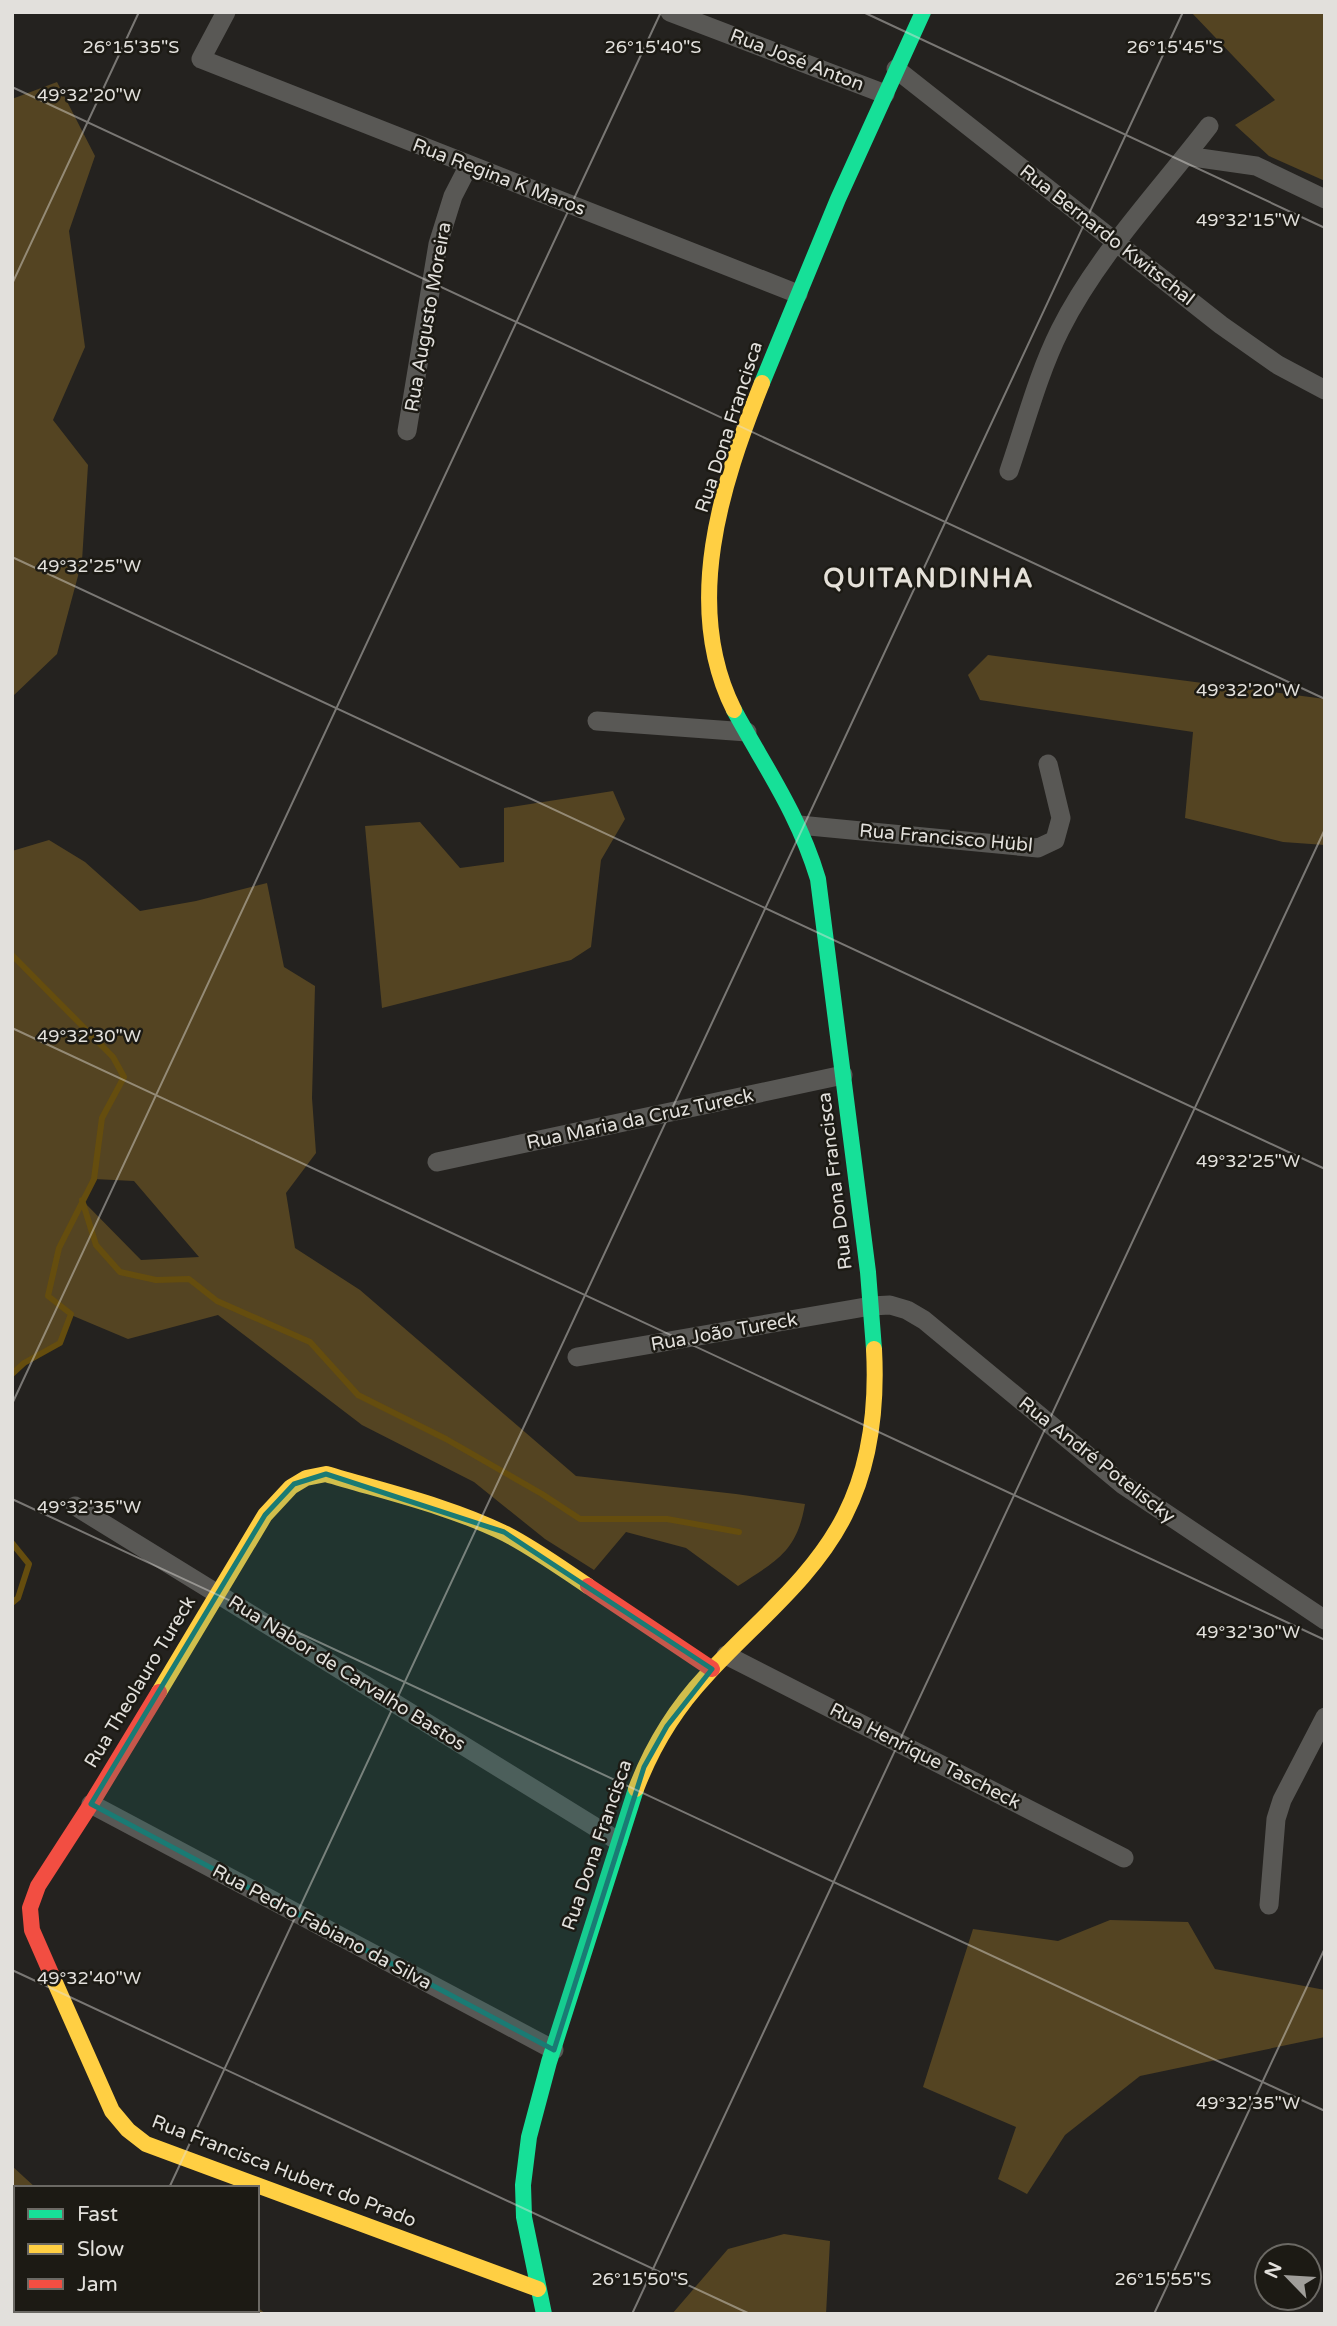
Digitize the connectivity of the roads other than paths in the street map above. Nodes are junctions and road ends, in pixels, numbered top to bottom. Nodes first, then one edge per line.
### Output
1 (226, 12) edge
2 (670, 12) edge
3 (923, 12) edge
4 (896, 69) junction
5 (885, 94) junction
6 (1209, 126) dead end
7 (1186, 156) junction
8 (468, 165) junction
9 (1325, 198) edge
10 (1116, 242) junction
11 (798, 294) junction
12 (1325, 390) edge
13 (407, 431) dead end
14 (1009, 471) dead end
15 (597, 721) dead end
16 (747, 732) junction
17 (1048, 764) dead end
18 (799, 825) junction
19 (843, 1075) junction
20 (437, 1162) dead end
21 (871, 1306) junction
22 (577, 1357) dead end
23 (75, 1506) dead end
24 (218, 1594) junction
25 (1325, 1620) edge
26 (719, 1662) junction
27 (1325, 1717) edge
28 (91, 1804) junction
29 (618, 1841) junction
30 (1124, 1857) dead end
31 (1269, 1905) dead end
32 (30, 1908) joint
33 (554, 2050) junction
34 (259, 2186) edge
35 (259, 2186) edge
36 (538, 2290) junction
37 (544, 2314) edge

1 - 8 street, Rua Regina K Maros
2 - 5 street, Rua José Anton
3 - 4 main road, Rua Dona Francisca
4 - 5 main road, Rua Dona Francisca
4 - 10 street, Rua Bernardo Kwitschal
5 - 11 main road, Rua Dona Francisca
6 - 7 street
7 - 9 street
7 - 10 street
8 - 11 street, Rua Regina K Maros
8 - 13 street, Rua Augusto Moreira
10 - 12 street, Rua Bernardo Kwitschal
10 - 14 street
11 - 16 main road, Rua Dona Francisca
15 - 16 street
16 - 18 main road, Rua Dona Francisca
17 - 18 street, Rua Francisco Hübl
18 - 19 main road, Rua Dona Francisca
19 - 20 street, Rua Maria da Cruz Tureck
19 - 21 main road, Rua Dona Francisca
21 - 22 street, Rua João Tureck
21 - 25 street, Rua André Poteliscky
21 - 26 main road, Rua Dona Francisca
23 - 24 street, Rua Nabor de Carvalho Bastos
24 - 26 main road, Rua Theolauro Tureck
24 - 28 main road, Rua Theolauro Tureck
24 - 29 street, Rua Nabor de Carvalho Bastos
26 - 29 main road, Rua Dona Francisca
26 - 30 street, Rua Henrique Tascheck
27 - 31 street
28 - 32 main road, Rua Theolauro Tureck
28 - 33 street, Rua Pedro Fabiano da Silva
29 - 33 main road, Rua Dona Francisca
32 - 35 main road, Rua Francisca Hubert do Prado
33 - 36 main road, Rua Dona Francisca
34 - 36 main road, Rua Francisca Hubert do Prado
36 - 37 main road, Rua Dona Francisca

